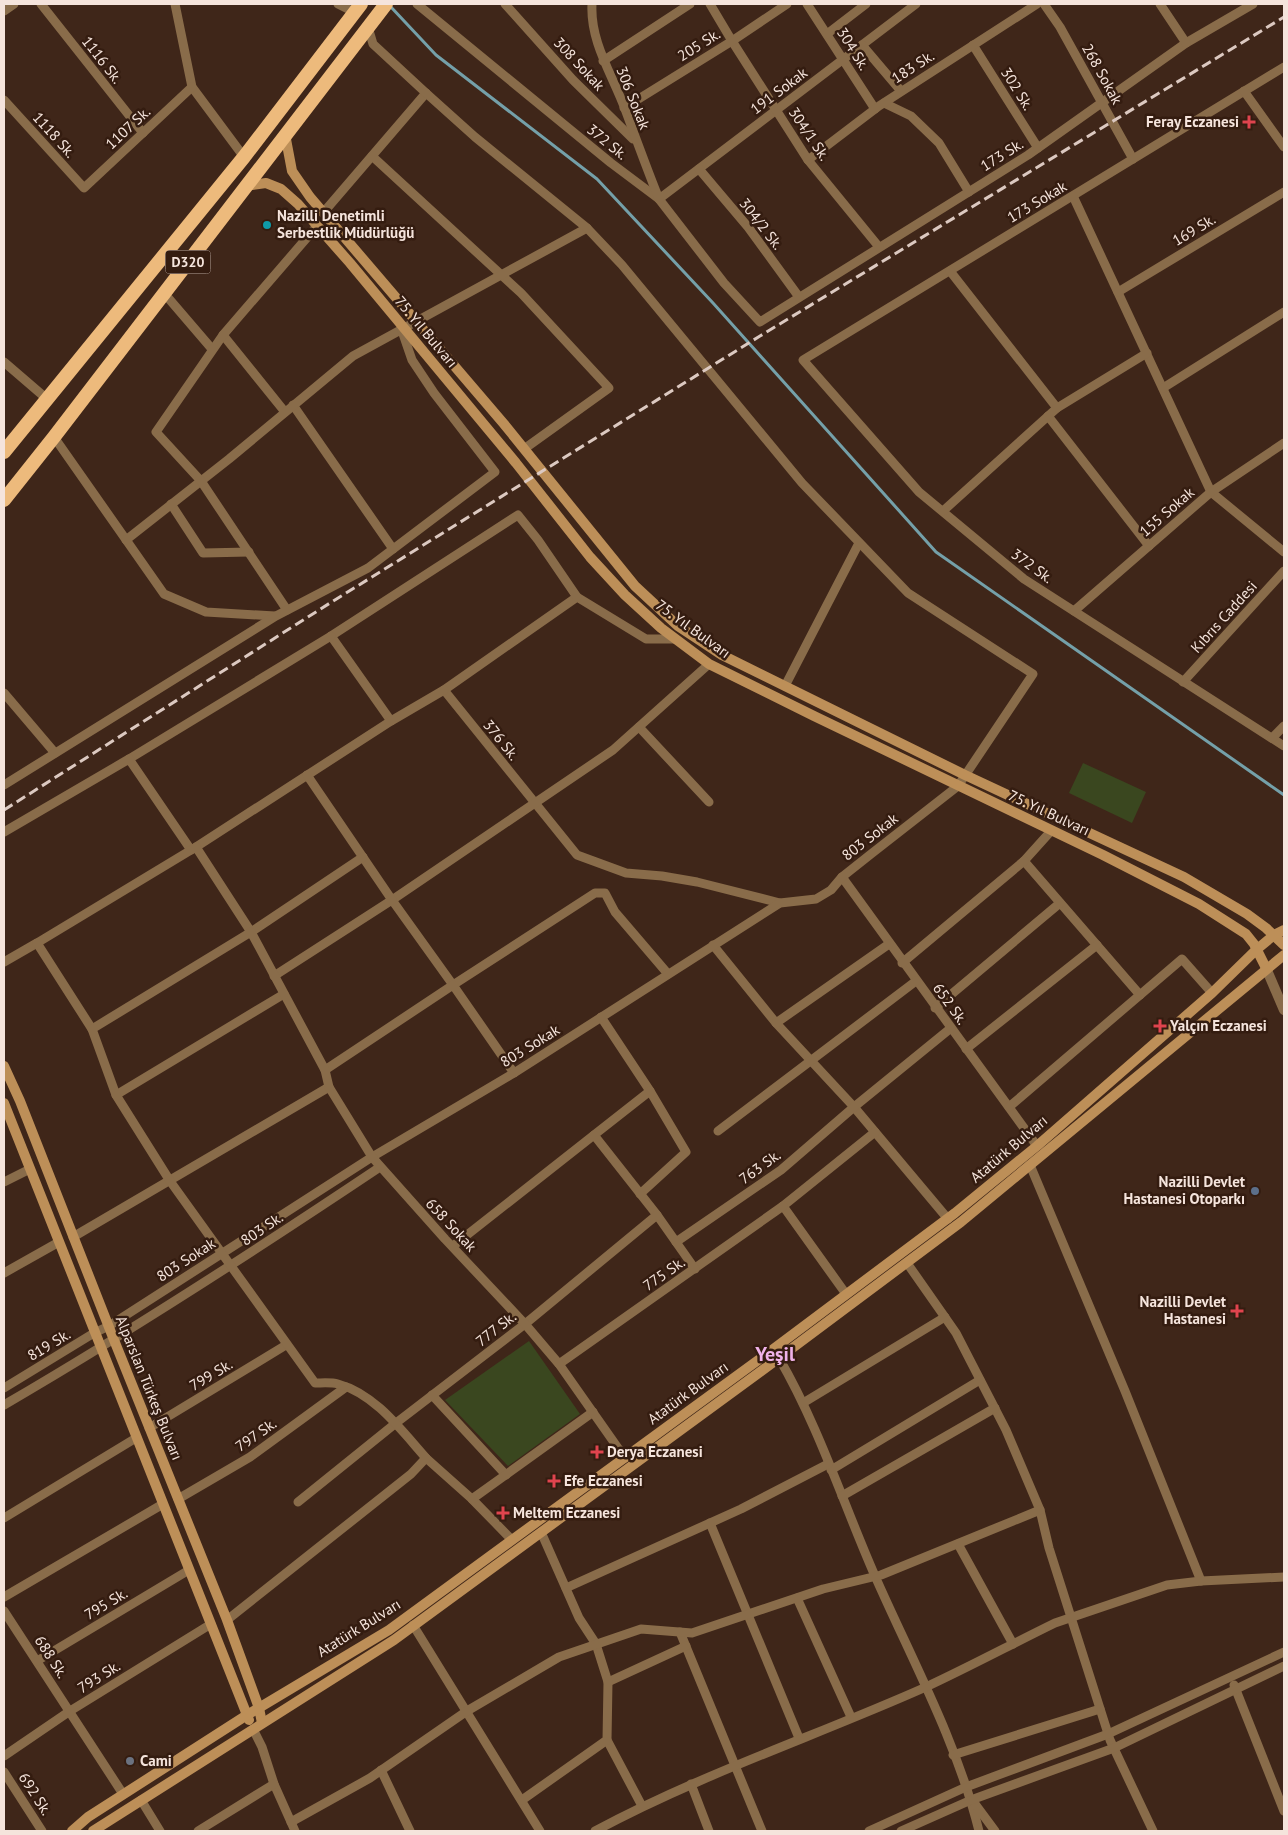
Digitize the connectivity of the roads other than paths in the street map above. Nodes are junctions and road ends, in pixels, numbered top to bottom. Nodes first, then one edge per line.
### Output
1 (14, 4) edge
2 (41, 4) edge
3 (175, 4) edge
4 (338, 4) edge
5 (386, 4) edge
6 (417, 4) edge
7 (504, 4) edge
8 (592, 4) edge
9 (690, 4) edge
10 (710, 4) edge
11 (787, 4) edge
12 (807, 4) edge
13 (866, 4) edge
14 (916, 4) edge
15 (1037, 4) edge
16 (1160, 4) edge
17 (1254, 4) edge
18 (1046, 5) edge
19 (358, 8) edge
20 (4, 11) edge
21 (369, 25) junction
22 (827, 34) junction
23 (732, 41) junction
24 (1186, 43) junction
25 (862, 45) junction
26 (972, 45) junction
27 (603, 61) junction
28 (843, 61) junction
29 (1284, 67) edge
30 (192, 87) junction
31 (902, 91) junction
32 (1244, 91) junction
33 (426, 93) junction
34 (4, 100) edge
35 (1102, 102) junction
36 (884, 103) junction
37 (624, 108) junction
38 (875, 109) junction
39 (776, 110) junction
40 (142, 134) junction
41 (286, 134) junction
42 (635, 141) junction
43 (1284, 147) edge
44 (1038, 148) junction
45 (244, 156) junction
46 (372, 156) junction
47 (1133, 159) junction
48 (808, 160) junction
49 (698, 169) junction
50 (245, 186) junction
51 (84, 188) joint
52 (969, 192) junction
53 (1284, 192) edge
54 (1074, 196) junction
55 (659, 199) junction
56 (323, 213) junction
57 (317, 226) junction
58 (587, 228) junction
59 (879, 247) junction
60 (950, 271) junction
61 (501, 274) junction
62 (1118, 292) junction
63 (164, 293) junction
64 (799, 298) junction
65 (1284, 312) edge
66 (416, 321) junction
67 (760, 322) joint
68 (402, 328) junction
69 (223, 335) junction
70 (212, 349) junction
71 (1146, 352) junction
72 (803, 360) joint
73 (4, 362) edge
74 (1163, 388) junction
75 (47, 399) junction
76 (294, 405) junction
77 (1057, 408) junction
78 (285, 412) junction
79 (1048, 416) junction
80 (54, 437) junction
81 (1284, 443) edge
82 (524, 449) junction
83 (4, 452) edge
84 (201, 481) junction
85 (1211, 492) junction
86 (4, 500) edge
87 (171, 504) junction
88 (943, 512) junction
89 (126, 540) junction
90 (860, 542) junction
91 (1149, 546) junction
92 (393, 549) junction
93 (250, 552) junction
94 (1284, 552) edge
95 (1284, 571) edge
96 (577, 597) junction
97 (288, 610) junction
98 (1074, 611) junction
99 (276, 616) junction
100 (330, 636) junction
101 (675, 638) junction
102 (709, 664) junction
103 (1183, 682) junction
104 (785, 686) junction
105 (444, 690) junction
106 (4, 693) edge
107 (391, 721) junction
108 (1284, 726) edge
109 (639, 727) junction
110 (1272, 738) junction
111 (1284, 746) edge
112 (55, 753) junction
113 (130, 759) junction
114 (307, 775) junction
115 (965, 775) junction
116 (4, 785) edge
117 (958, 786) junction
118 (709, 802) dead end
119 (535, 803) junction
120 (1051, 831) junction
121 (4, 832) edge
122 (193, 848) junction
123 (363, 857) junction
124 (1024, 861) junction
125 (842, 877) junction
126 (392, 900) junction
127 (780, 903) junction
128 (1060, 903) junction
129 (1284, 930) edge
130 (252, 932) junction
131 (1274, 935) junction
132 (37, 943) junction
133 (889, 944) junction
134 (713, 945) junction
135 (1097, 945) junction
136 (1284, 945) edge
137 (1256, 950) junction
138 (1284, 955) edge
139 (4, 962) edge
140 (902, 963) junction
141 (1266, 968) junction
142 (668, 974) junction
143 (274, 976) junction
144 (916, 981) junction
145 (453, 985) junction
146 (1212, 993) junction
147 (284, 994) junction
148 (1140, 995) junction
149 (935, 1008) junction
150 (1284, 1010) edge
151 (601, 1017) junction
152 (776, 1023) junction
153 (951, 1028) junction
154 (92, 1029) junction
155 (966, 1049) junction
156 (811, 1060) junction
157 (4, 1066) edge
158 (324, 1070) junction
159 (514, 1073) junction
160 (329, 1087) junction
161 (650, 1091) junction
162 (116, 1094) junction
163 (4, 1103) edge
164 (854, 1107) junction
165 (1009, 1107) junction
166 (718, 1131) dead end
167 (875, 1132) junction
168 (594, 1135) junction
169 (1037, 1146) junction
170 (372, 1157) junction
171 (1030, 1165) junction
172 (380, 1167) junction
173 (30, 1169) junction
174 (170, 1181) junction
175 (4, 1182) edge
176 (640, 1194) junction
177 (784, 1206) junction
178 (657, 1215) junction
179 (948, 1219) junction
180 (73, 1237) junction
181 (58, 1242) junction
182 (676, 1242) junction
183 (453, 1246) junction
184 (221, 1254) junction
185 (907, 1263) junction
186 (230, 1267) junction
187 (695, 1268) junction
188 (4, 1273) edge
189 (846, 1294) junction
190 (945, 1317) junction
191 (525, 1324) junction
192 (108, 1326) junction
193 (94, 1333) junction
194 (114, 1340) junction
195 (286, 1344) junction
196 (100, 1349) junction
197 (779, 1358) junction
198 (559, 1364) junction
199 (980, 1380) junction
200 (346, 1387) junction
201 (4, 1388) edge
202 (432, 1395) junction
203 (803, 1403) junction
204 (4, 1405) edge
205 (995, 1408) junction
206 (593, 1412) junction
207 (396, 1423) junction
208 (149, 1428) junction
209 (136, 1438) junction
210 (426, 1458) junction
211 (624, 1458) junction
212 (830, 1467) junction
213 (506, 1475) junction
214 (842, 1496) junction
215 (178, 1499) junction
216 (472, 1499) junction
217 (298, 1502) dead end
218 (163, 1504) junction
219 (1040, 1510) junction
220 (4, 1518) edge
221 (710, 1523) junction
222 (541, 1532) junction
223 (512, 1540) junction
224 (958, 1544) junction
225 (190, 1570) junction
226 (875, 1577) junction
227 (1284, 1577) edge
228 (1201, 1581) junction
229 (566, 1588) junction
230 (438, 1594) junction
231 (4, 1597) edge
232 (797, 1598) junction
233 (445, 1602) junction
234 (4, 1610) edge
235 (749, 1614) junction
236 (1071, 1617) junction
237 (227, 1620) junction
238 (211, 1624) junction
239 (414, 1625) junction
240 (389, 1630) junction
241 (680, 1632) junction
242 (394, 1640) junction
243 (596, 1644) junction
244 (1013, 1644) junction
245 (686, 1646) junction
246 (1284, 1652) edge
247 (37, 1661) junction
248 (1284, 1666) edge
249 (1231, 1677) junction
250 (608, 1682) junction
251 (926, 1686) junction
252 (1236, 1689) junction
253 (259, 1708) junction
254 (1100, 1709) junction
255 (70, 1711) junction
256 (466, 1711) junction
257 (247, 1714) junction
258 (851, 1717) junction
259 (262, 1723) junction
260 (253, 1729) junction
261 (1108, 1734) junction
262 (800, 1738) junction
263 (607, 1740) junction
264 (262, 1747) junction
265 (1114, 1748) junction
266 (953, 1754) junction
267 (4, 1756) edge
268 (734, 1765) junction
269 (381, 1770) junction
270 (4, 1772) edge
271 (274, 1784) junction
272 (691, 1784) junction
273 (966, 1787) junction
274 (123, 1794) junction
275 (141, 1800) junction
276 (522, 1800) junction
277 (972, 1800) junction
278 (642, 1806) junction
279 (1284, 1811) edge
280 (291, 1822) junction
281 (42, 1831) edge
282 (72, 1831) edge
283 (93, 1831) edge
284 (160, 1831) edge
285 (198, 1831) edge
286 (295, 1831) edge
287 (410, 1831) edge
288 (540, 1831) edge
289 (595, 1831) edge
290 (709, 1831) edge
291 (762, 1831) edge
292 (869, 1831) edge
293 (901, 1831) edge
294 (979, 1831) edge
295 (994, 1831) edge
296 (1153, 1831) edge

1 - 20 street
2 - 40 street, 1116 Sk.
3 - 30 street
4 - 19 street
5 - 21 highway, D320
6 - 55 street, 372 Sk.
7 - 42 street, 308 Sokak
8 - 27 street, 306 Sokak
9 - 27 street
10 - 23 street, 304/1 Sk.
11 - 23 street, 205 Sk.
12 - 22 street, 304 Sk.
13 - 22 street
14 - 25 street, 191 Sokak
15 - 26 street, 183 Sk.
16 - 24 street
17 - 24 street, 173 Sk.
18 - 35 street, 268 Sokak
19 - 45 highway, D320
21 - 33 street
21 - 41 highway, D320
22 - 28 street, 304 Sk.
23 - 37 street, 205 Sk.
23 - 39 street, 304/1 Sk.
24 - 35 street, 173 Sk.
25 - 28 street, 191 Sokak
25 - 31 street
26 - 31 street, 183 Sk.
26 - 44 street, 302 Sk.
27 - 37 street, 306 Sokak
28 - 38 street, 304 Sk.
28 - 39 street, 191 Sokak
29 - 32 street, 173 Sokak
30 - 40 street, 1107 Sk.
30 - 45 street
31 - 36 street, 183 Sk.
32 - 43 street
32 - 47 street, 173 Sokak
33 - 46 street
33 - 58 street
34 - 51 street, 1118 Sk.
35 - 44 street, 173 Sk.
35 - 47 street, 268 Sokak
36 - 38 street, 183 Sk.
36 - 52 street
37 - 42 street, 306 Sokak
38 - 48 street, 183 Sk.
39 - 48 street, 304/1 Sk.
39 - 49 street, 191 Sokak
40 - 51 street, 1107 Sk.
41 - 50 highway, D320
41 - 56 main road, 75. Yıl Bulvarı
42 - 55 street, 306 Sokak
44 - 52 street, 173 Sk.
45 - 75 highway, D320
46 - 56 street
46 - 61 street
47 - 54 street, 173 Sokak
48 - 59 street, 304/1 Sk.
49 - 55 street, 191 Sokak
49 - 64 street, 304/2 Sk.
50 - 57 main road, 75. Yıl Bulvarı
50 - 63 highway, D320
52 - 59 street, 173 Sk.
53 - 62 street, 169 Sk.
54 - 60 street, 173 Sokak
54 - 62 street
55 - 67 street, 372 Sk.
56 - 66 main road, 75. Yıl Bulvarı
57 - 68 main road, 75. Yıl Bulvarı
57 - 69 street
58 - 61 street
58 - 90 street
59 - 64 street, 173 Sk.
60 - 72 street, 173 Sokak
60 - 77 street
61 - 66 street
61 - 82 street
62 - 71 street
63 - 70 street
63 - 80 highway, D320
64 - 67 street, 173 Sk.
65 - 74 street
66 - 68 street
66 - 82 main road, 75. Yıl Bulvarı
68 - 76 street
68 - 92 street
68 - 101 main road, 75. Yıl Bulvarı
69 - 70 street
69 - 78 street
70 - 84 street
71 - 74 street
71 - 77 street
72 - 88 street, 372 Sk.
73 - 75 street
74 - 85 street
75 - 83 highway, D320
76 - 78 street
76 - 92 street
77 - 79 street
78 - 84 street
79 - 88 street
79 - 91 street
80 - 86 highway, D320
80 - 89 street
81 - 85 street, 155 Sokak
82 - 104 main road, 75. Yıl Bulvarı
84 - 87 street
84 - 93 street
85 - 91 street, 155 Sokak
85 - 94 street
87 - 89 street
87 - 93 street
88 - 98 street, 372 Sk.
89 - 99 street
90 - 104 street
90 - 115 street, 803 Sokak
91 - 98 street, 155 Sokak
92 - 97 street
93 - 97 street
95 - 103 street, Kıbrıs Caddesi
96 - 100 street
96 - 101 street
96 - 105 street
97 - 99 street
98 - 103 street, 372 Sk.
99 - 112 street
100 - 107 street
100 - 113 street
101 - 102 main road, 75. Yıl Bulvarı
102 - 109 street
102 - 117 main road, 75. Yıl Bulvarı
103 - 110 street, 372 Sk.
104 - 115 main road, 75. Yıl Bulvarı
105 - 107 street
105 - 119 street, 376 Sk.
106 - 112 street
107 - 114 street
108 - 110 street
109 - 118 street
109 - 119 street
110 - 111 street, 372 Sk.
112 - 116 street
113 - 121 street
113 - 122 street, 658 Sokak
114 - 122 street
114 - 123 street
115 - 117 street, 803 Sokak
115 - 131 main road, 75. Yıl Bulvarı
117 - 120 main road, 75. Yıl Bulvarı
117 - 125 street, 803 Sokak
119 - 126 street
119 - 127 street, 376 Sk.
120 - 124 street
120 - 137 main road, 75. Yıl Bulvarı
122 - 130 street, 658 Sokak
122 - 132 street
123 - 126 street
123 - 130 street
124 - 128 street
124 - 140 street
125 - 127 street, 803 Sokak
125 - 133 street, 652 Sk.
126 - 143 street
126 - 145 street
127 - 134 street, 803 Sokak
128 - 135 street
128 - 149 street
129 - 131 main road, Atatürk Bulvarı
130 - 143 street, 658 Sokak
130 - 154 street
131 - 136 main road, 75. Yıl Bulvarı
131 - 137 main road, Atatürk Bulvarı
132 - 139 street
132 - 154 street
133 - 140 street, 652 Sk.
133 - 152 street
134 - 142 street, 803 Sokak
134 - 152 street
135 - 148 street
135 - 155 street
137 - 141 main road, 75. Yıl Bulvarı
137 - 146 main road, Atatürk Bulvarı
138 - 141 main road, Atatürk Bulvarı
140 - 144 street, 652 Sk.
141 - 150 street
141 - 171 main road, Atatürk Bulvarı
142 - 145 street
142 - 151 street, 803 Sokak
143 - 147 street, 658 Sokak
144 - 149 street, 652 Sk.
144 - 156 street
145 - 158 street
145 - 159 street
146 - 148 street
146 - 169 main road, Atatürk Bulvarı
147 - 158 street, 658 Sokak
147 - 162 street
148 - 165 street
149 - 153 street, 652 Sk.
151 - 159 street, 803 Sokak
151 - 161 street
152 - 156 street
153 - 155 street, 652 Sk.
153 - 164 street, 763 Sk.
154 - 162 street
155 - 165 street, 652 Sk.
156 - 164 street
156 - 166 street
157 - 180 main road, Alparslan Türkeş Bulvarı
158 - 160 street, 658 Sokak
159 - 170 street, 803 Sokak
160 - 170 street, 658 Sokak
160 - 174 street
161 - 168 street
161 - 176 street
162 - 174 street
163 - 173 main road, Alparslan Türkeş Bulvarı
164 - 167 street
164 - 182 street, 763 Sk.
165 - 169 street, 652 Sk.
167 - 177 street, 775 Sk.
167 - 179 street
168 - 176 street
168 - 183 street
169 - 179 main road, Atatürk Bulvarı
170 - 172 street, 658 Sokak
170 - 184 street, 803 Sokak
171 - 185 main road, Atatürk Bulvarı
171 - 228 street
172 - 183 street, 658 Sokak
172 - 186 street, 803 Sk.
173 - 175 street
173 - 181 main road, Alparslan Türkeş Bulvarı
174 - 180 street
174 - 184 street
176 - 178 street
177 - 187 street, 775 Sk.
177 - 189 street
178 - 182 street
178 - 191 street, 777 Sk.
179 - 189 main road, Atatürk Bulvarı
180 - 192 main road, Alparslan Türkeş Bulvarı
181 - 188 street
181 - 193 main road, Alparslan Türkeş Bulvarı
182 - 187 street
183 - 191 street, 658 Sokak
184 - 186 street
184 - 192 street, 803 Sokak
185 - 190 street
185 - 197 main road, Atatürk Bulvarı
186 - 194 street, 803 Sk.
186 - 195 street
187 - 198 street, 775 Sk.
189 - 211 main road, Atatürk Bulvarı
190 - 199 street
190 - 203 street
191 - 198 street, 658 Sokak
191 - 202 street, 777 Sk.
192 - 193 street, 819 Sk.
192 - 194 main road, Alparslan Türkeş Bulvarı
193 - 196 main road, Alparslan Türkeş Bulvarı
193 - 201 street, 819 Sk.
194 - 196 street, 803 Sk.
194 - 208 main road, Alparslan Türkeş Bulvarı
195 - 200 street
195 - 208 street, 799 Sk.
196 - 204 street, 803 Sk.
196 - 209 main road, Alparslan Türkeş Bulvarı
197 - 203 street
197 - 222 main road, Atatürk Bulvarı
198 - 206 street, 658 Sokak
199 - 205 street
199 - 212 street
200 - 207 street
200 - 215 street, 797 Sk.
202 - 207 street, 777 Sk.
202 - 213 street
203 - 212 street
205 - 214 street
205 - 219 street
206 - 211 street, 658 Sokak
206 - 213 street
207 - 210 street
207 - 217 street, 777 Sk.
208 - 215 main road, Alparslan Türkeş Bulvarı
209 - 218 main road, Alparslan Türkeş Bulvarı
209 - 220 street
210 - 216 street
210 - 237 street
211 - 223 main road, Atatürk Bulvarı
212 - 214 street
212 - 221 street
213 - 216 street
214 - 226 street
215 - 237 main road, Alparslan Türkeş Bulvarı
216 - 223 street
218 - 225 main road, Alparslan Türkeş Bulvarı
218 - 231 street
219 - 224 street
219 - 236 street
221 - 229 street
221 - 235 street
222 - 229 street
222 - 233 main road, Atatürk Bulvarı
223 - 230 main road, Atatürk Bulvarı
224 - 226 street
224 - 244 street
225 - 238 main road, Alparslan Türkeş Bulvarı
225 - 247 street, 795 Sk.
226 - 232 street
226 - 251 street
227 - 228 street
228 - 236 street
229 - 243 street
230 - 233 main road
230 - 240 main road, Atatürk Bulvarı
232 - 235 street
232 - 258 street
233 - 239 main road, Atatürk Bulvarı
234 - 247 street, 688 Sk.
235 - 241 street
235 - 262 street
236 - 244 street
236 - 254 street
237 - 253 main road, Alparslan Türkeş Bulvarı
238 - 255 street, 793 Sk.
238 - 257 main road, Alparslan Türkeş Bulvarı
239 - 242 main road, Atatürk Bulvarı
239 - 256 street
240 - 242 main road
240 - 253 main road, Atatürk Bulvarı
241 - 243 street
241 - 245 street
242 - 259 main road, Atatürk Bulvarı
243 - 250 street
243 - 256 street
244 - 251 street
245 - 250 street
245 - 268 street
246 - 249 street
247 - 255 street, 688 Sk.
248 - 252 street
249 - 252 street
249 - 261 street
250 - 263 street
251 - 258 street
251 - 266 street
252 - 265 street
252 - 279 street
253 - 257 main road, Atatürk Bulvarı
253 - 259 main road, Alparslan Türkeş Bulvarı
254 - 261 street
254 - 266 street
255 - 267 street, 793 Sk.
255 - 274 street, 688 Sk.
256 - 269 street
256 - 276 street
257 - 260 main road, Alparslan Türkeş Bulvarı
257 - 274 main road, Atatürk Bulvarı
258 - 262 street
259 - 260 main road, Atatürk Bulvarı
259 - 264 street
260 - 264 street
260 - 275 main road, Atatürk Bulvarı
261 - 265 street
261 - 273 street
262 - 268 street
263 - 276 street
263 - 278 street
264 - 271 street
265 - 277 street
265 - 296 street
266 - 273 street
268 - 272 street
268 - 291 street
269 - 280 street
269 - 287 street
270 - 281 street, 692 Sk.
271 - 280 street
271 - 285 street
272 - 278 street
272 - 290 street
273 - 277 street
273 - 292 street
274 - 282 main road, Atatürk Bulvarı
275 - 283 main road, Atatürk Bulvarı
275 - 284 street
276 - 288 street
277 - 293 street
277 - 294 street
277 - 295 street
278 - 289 street
280 - 286 street

